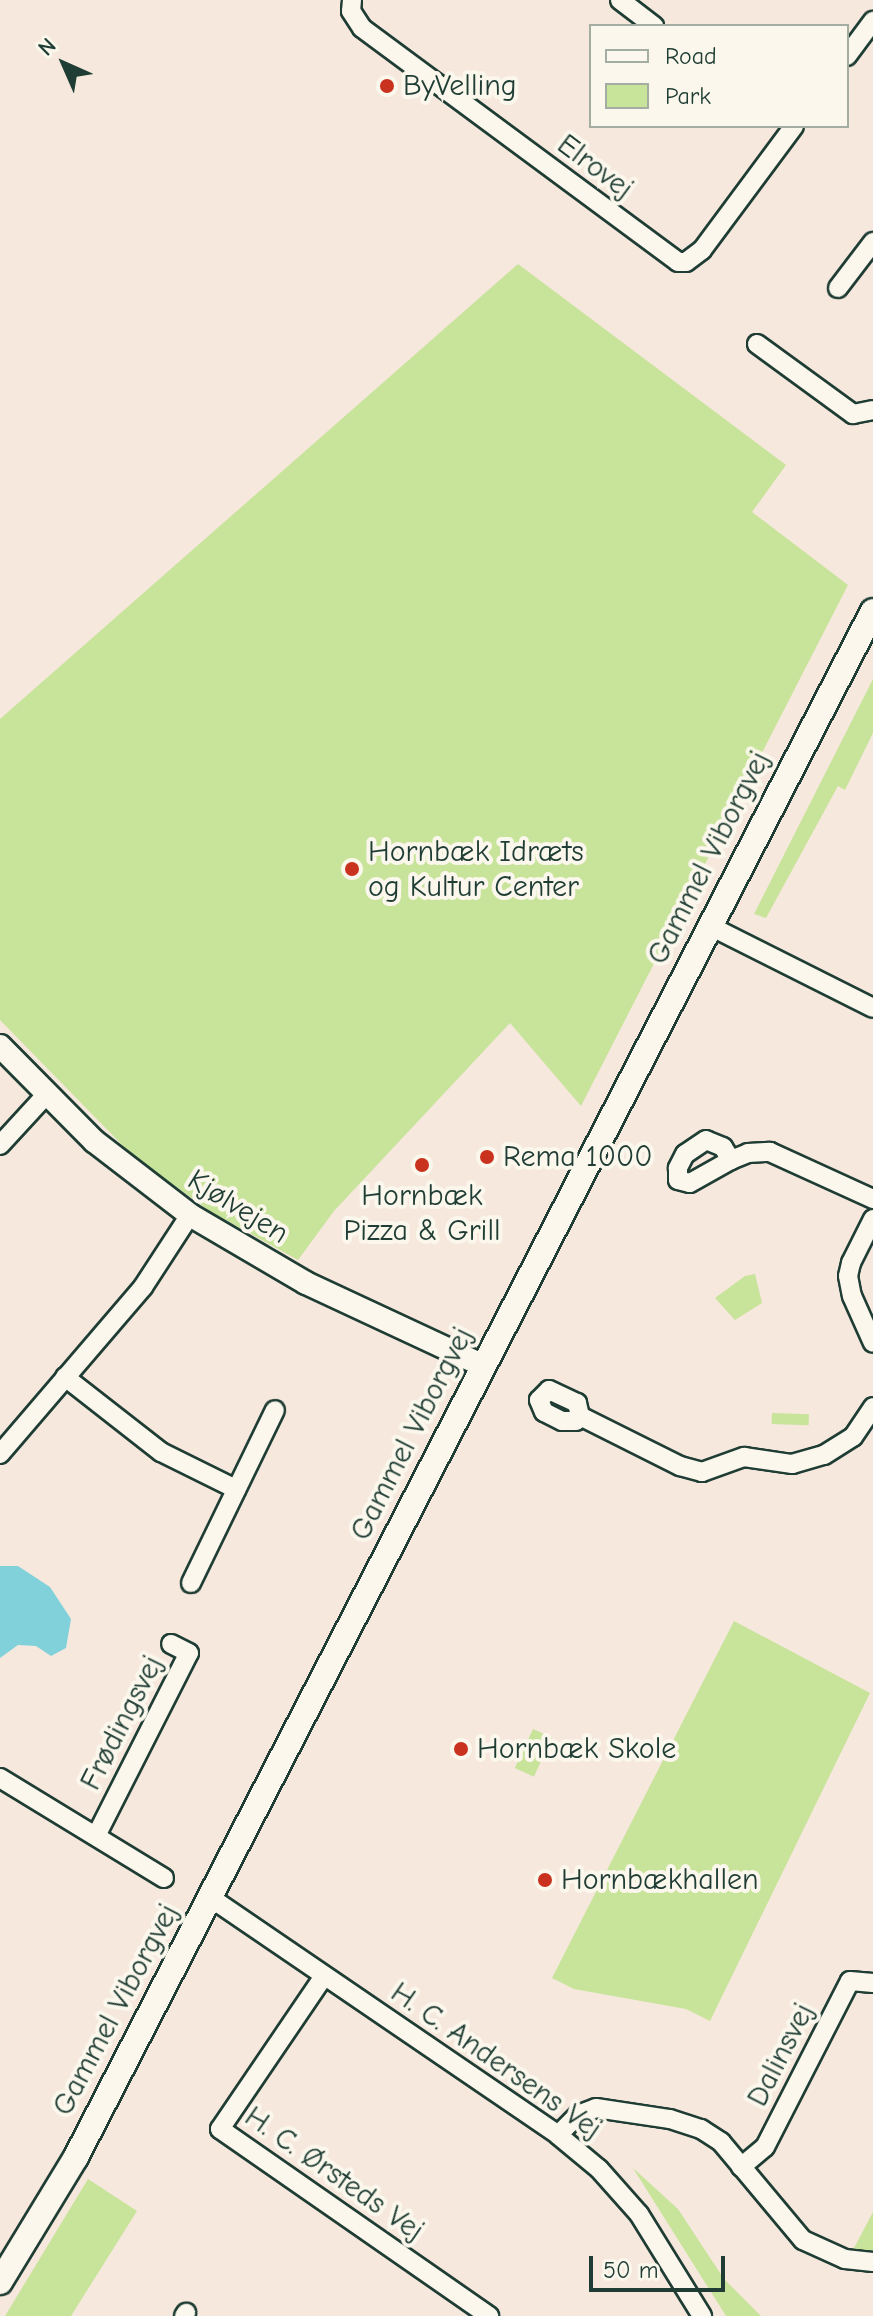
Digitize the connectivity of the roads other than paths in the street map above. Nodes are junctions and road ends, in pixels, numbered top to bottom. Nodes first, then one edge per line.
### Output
1 (352, 0) edge
2 (620, 0) edge
3 (873, 21) edge
4 (651, 24) edge
5 (849, 53) edge
6 (790, 128) edge
7 (873, 242) edge
8 (838, 288) dead end
9 (757, 344) dead end
10 (873, 410) edge
11 (873, 611) edge
12 (710, 926) junction
13 (873, 1008) edge
14 (0, 1046) edge
15 (46, 1095) junction
16 (0, 1145) edge
17 (731, 1160) dead end
18 (873, 1199) edge
19 (190, 1215) junction
20 (873, 1219) edge
21 (873, 1343) edge
22 (482, 1365) junction
23 (65, 1377) junction
24 (873, 1407) edge
25 (275, 1410) dead end
26 (580, 1416) dead end
27 (0, 1454) edge
28 (236, 1489) junction
29 (191, 1583) dead end
30 (171, 1644) dead end
31 (0, 1778) edge
32 (96, 1836) junction
33 (164, 1878) dead end
34 (211, 1898) junction
35 (324, 1976) junction
36 (873, 1983) edge
37 (558, 2135) junction
38 (741, 2167) junction
39 (873, 2262) edge
40 (0, 2282) edge
41 (489, 2316) edge
42 (702, 2316) edge

1 - 6 street, Elrovej
2 - 4 street
3 - 5 street
7 - 8 street
9 - 10 street
11 - 12 main road, Gammel Viborgvej
12 - 13 street
12 - 22 main road, Gammel Viborgvej
14 - 15 street, Kjølvejen
15 - 16 street
15 - 19 street, Kjølvejen
17 - 18 street
19 - 22 street, Kjølvejen
19 - 23 street
20 - 21 street
22 - 34 main road, Gammel Viborgvej
23 - 27 street
23 - 28 street
24 - 26 street
25 - 28 street
28 - 29 street
30 - 32 street, Frødingsvej
31 - 32 street
32 - 33 street
34 - 35 street, H. C. Andersens Vej
34 - 40 main road, Gammel Viborgvej
35 - 37 street, H. C. Andersens Vej
35 - 41 street, H. C. Ørsteds Vej
36 - 38 street, Dalinsvej
37 - 38 street
37 - 42 street, H. C. Andersens Vej
38 - 39 street

